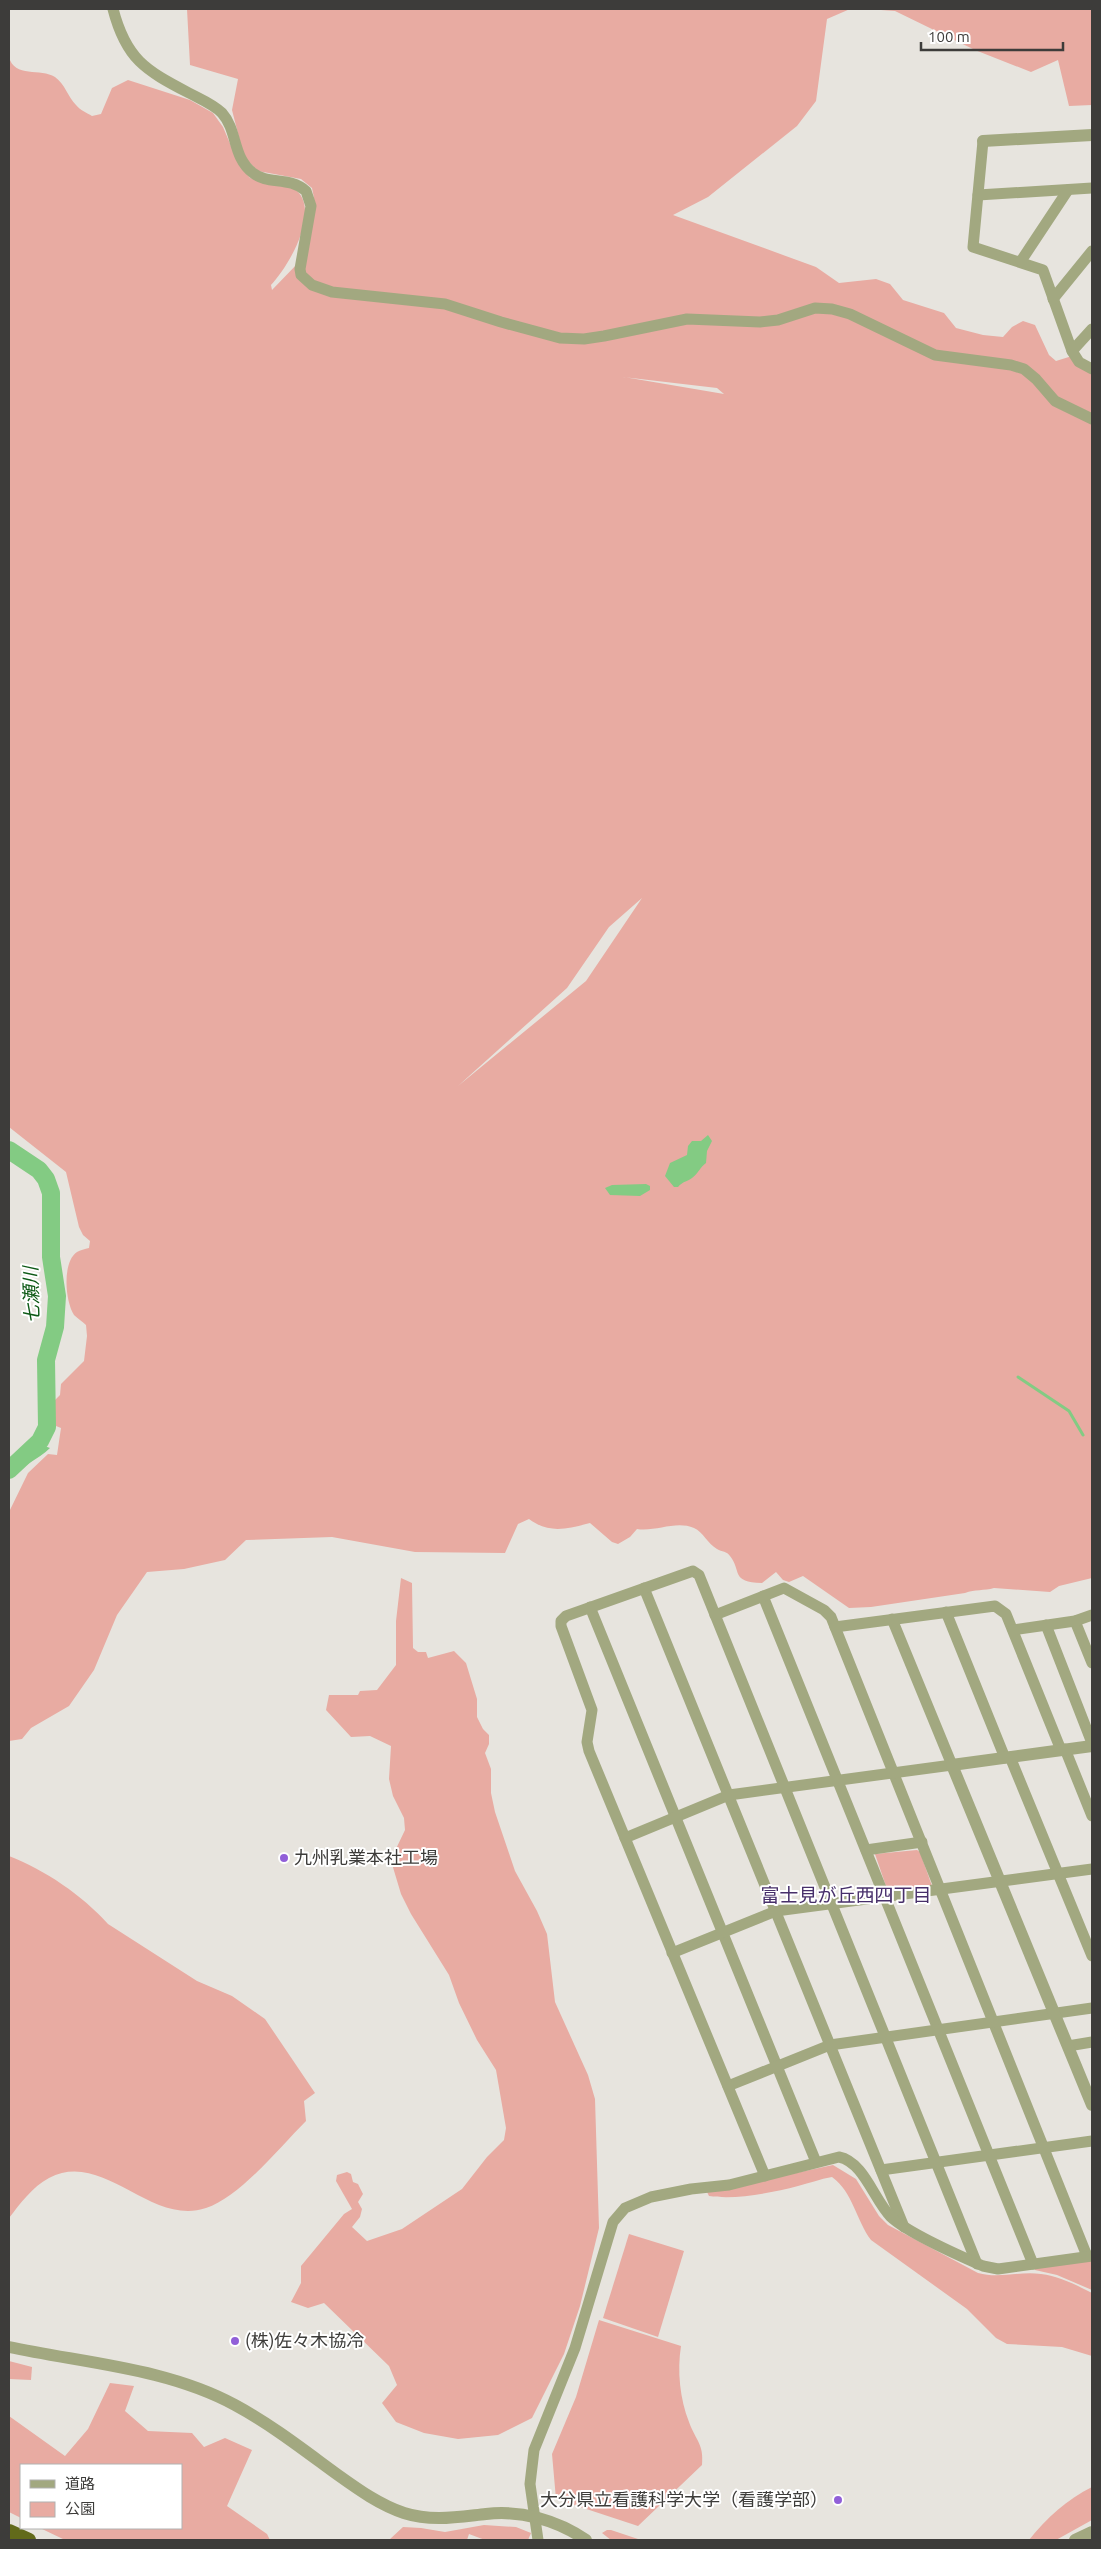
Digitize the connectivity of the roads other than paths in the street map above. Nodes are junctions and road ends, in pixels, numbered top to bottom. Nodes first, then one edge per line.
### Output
1 (113, 9) edge
2 (1092, 135) edge
3 (983, 141) joint
4 (1092, 188) edge
5 (1068, 190) junction
6 (978, 195) junction
7 (1092, 251) edge
8 (1021, 262) junction
9 (1053, 298) junction
10 (1092, 329) edge
11 (1072, 351) junction
12 (1092, 369) edge
13 (1092, 419) edge
14 (644, 1588) junction
15 (763, 1596) junction
16 (590, 1607) junction
17 (946, 1612) junction
18 (715, 1615) junction
19 (1092, 1615) edge
20 (892, 1619) junction
21 (1075, 1621) junction
22 (1046, 1625) junction
23 (835, 1627) junction
24 (1013, 1630) junction
25 (1092, 1663) edge
26 (1092, 1745) edge
27 (1063, 1750) junction
28 (1008, 1757) junction
29 (952, 1765) junction
30 (895, 1773) junction
31 (838, 1780) junction
32 (785, 1788) junction
33 (729, 1795) junction
34 (1092, 1816) edge
35 (676, 1817) junction
36 (625, 1838) junction
37 (922, 1842) junction
38 (866, 1850) junction
39 (1092, 1869) edge
40 (1058, 1873) junction
41 (1000, 1881) junction
42 (941, 1889) junction
43 (885, 1896) junction
44 (832, 1904) junction
45 (776, 1911) junction
46 (723, 1932) junction
47 (672, 1953) junction
48 (1092, 1956) edge
49 (1092, 2008) edge
50 (1055, 2013) junction
51 (994, 2022) junction
52 (938, 2030) junction
53 (886, 2037) junction
54 (1092, 2042) edge
55 (830, 2044) junction
56 (1068, 2046) junction
57 (777, 2066) junction
58 (728, 2086) junction
59 (1092, 2105) edge
60 (1092, 2141) edge
61 (1044, 2148) junction
62 (990, 2156) junction
63 (816, 2162) junction
64 (936, 2162) junction
65 (881, 2170) junction
66 (765, 2176) junction
67 (904, 2227) junction
68 (1090, 2256) edge
69 (977, 2264) junction
70 (1033, 2264) junction
71 (9, 2347) edge
72 (536, 2517) junction
73 (9, 2531) edge
74 (1092, 2532) edge
75 (29, 2540) edge
76 (538, 2540) edge
77 (586, 2540) edge
78 (1075, 2540) edge

1 - 13 street
2 - 3 street
3 - 6 street
4 - 5 street
5 - 6 street
5 - 8 street
6 - 8 street
7 - 9 street
8 - 9 street
9 - 11 street
10 - 11 street
11 - 12 street
14 - 16 street
14 - 18 street
14 - 33 street
15 - 18 street
15 - 23 street
15 - 31 street
16 - 35 street
16 - 36 street
17 - 20 street
17 - 24 street
17 - 28 street
18 - 32 street
19 - 21 street
20 - 23 street
20 - 29 street
21 - 22 street
21 - 25 street
22 - 24 street
22 - 26 street
23 - 30 street
24 - 27 street
26 - 27 street
27 - 28 street
27 - 34 street
28 - 29 street
28 - 40 street
29 - 30 street
29 - 41 street
30 - 31 street
30 - 37 street
31 - 32 street
31 - 38 street
32 - 33 street
32 - 44 street
33 - 35 street
33 - 45 street
35 - 36 street
35 - 46 street
36 - 47 street
37 - 38 street
37 - 42 street
38 - 43 street
39 - 40 street
40 - 41 street
40 - 48 street
41 - 42 street
41 - 50 street
42 - 43 street
42 - 51 street
43 - 44 street
43 - 52 street
44 - 45 street
44 - 53 street
45 - 46 street
45 - 55 street
46 - 47 street
46 - 57 street
47 - 58 street
49 - 50 street
50 - 51 street
50 - 56 street
51 - 52 street
51 - 61 street
52 - 53 street
52 - 62 street
53 - 55 street
53 - 64 street
54 - 56 street
55 - 57 street
55 - 65 street
56 - 59 street
57 - 58 street
57 - 63 street
58 - 66 street
60 - 61 street
61 - 62 street
61 - 68 street
62 - 64 street
62 - 70 street
63 - 66 street
63 - 67 street
64 - 65 street
64 - 69 street
65 - 67 street
66 - 72 street
67 - 69 street
68 - 70 street
69 - 70 street
71 - 72 street
72 - 76 street
72 - 77 street
73 - 75 highway
74 - 78 street

